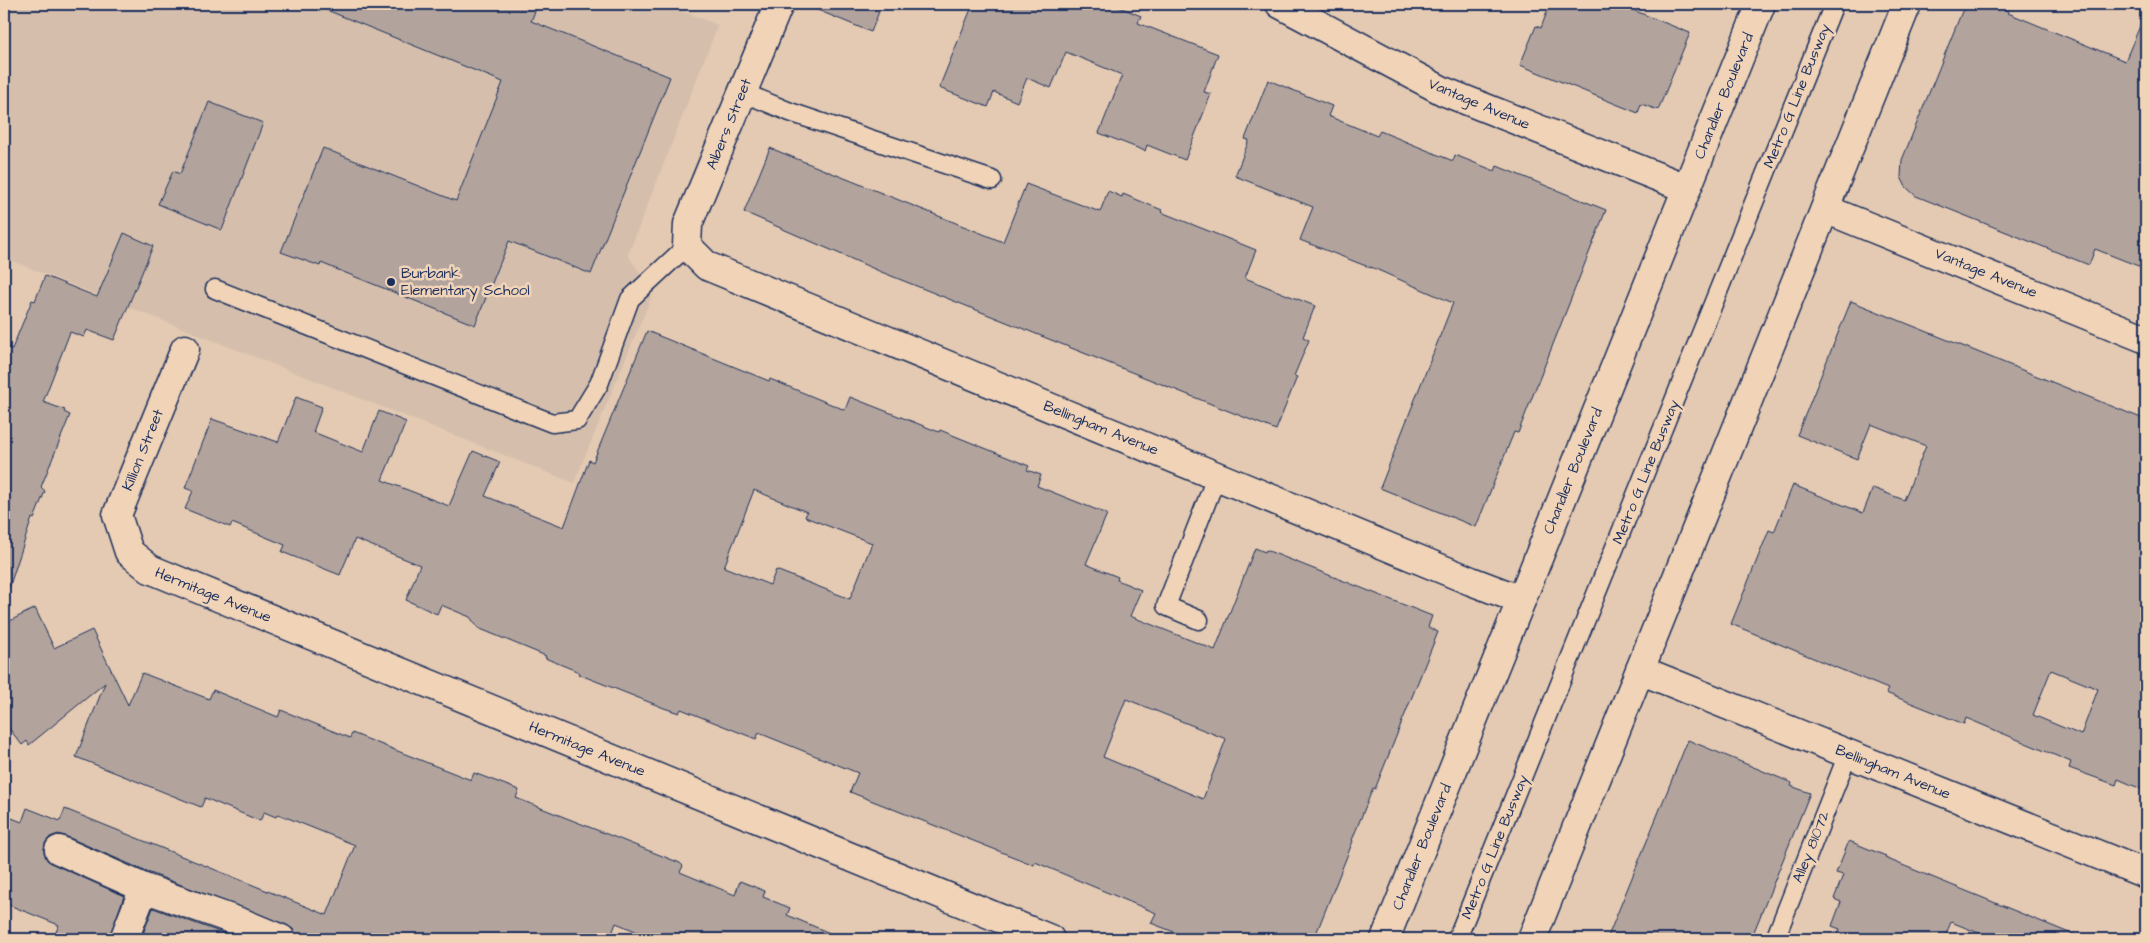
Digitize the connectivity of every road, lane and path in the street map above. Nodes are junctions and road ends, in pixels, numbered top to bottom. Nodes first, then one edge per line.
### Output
1 (778, 4) edge
2 (1280, 4) edge
3 (1761, 4) edge
4 (1834, 4) edge
5 (1906, 4) edge
6 (742, 92) junction
7 (992, 180) dead end
8 (1686, 188) junction
9 (1825, 209) junction
10 (688, 246) junction
11 (215, 288) dead end
12 (2146, 339) edge
13 (185, 350) dead end
14 (1217, 475) junction
15 (129, 552) joint
16 (1521, 600) junction
17 (1199, 620) dead end
18 (1640, 670) junction
19 (1848, 754) junction
20 (59, 850) dead end
21 (2146, 874) edge
22 (144, 888) junction
23 (242, 932) edge
24 (124, 939) edge
25 (281, 939) edge
26 (1050, 939) edge
27 (1385, 939) edge
28 (1458, 939) edge
29 (1532, 939) edge
30 (1775, 939) edge

1 - 6 street, Albers Street
2 - 8 street, Vantage Avenue
3 - 8 street, Chandler Boulevard
4 - 28 lane, Metro G Line Busway
5 - 9 street
6 - 7 lane
6 - 10 street, Albers Street
8 - 16 street, Chandler Boulevard
9 - 12 street, Vantage Avenue
9 - 18 street
10 - 11 lane
10 - 14 street, Bellingham Avenue
13 - 15 street, Killion Street
14 - 16 street, Bellingham Avenue
14 - 17 lane
15 - 26 street, Hermitage Avenue
16 - 27 street, Chandler Boulevard
18 - 19 street, Bellingham Avenue
18 - 29 street
19 - 21 street, Bellingham Avenue
19 - 30 lane, Alley 81072
20 - 22 street
22 - 23 street
22 - 24 street
23 - 25 street

